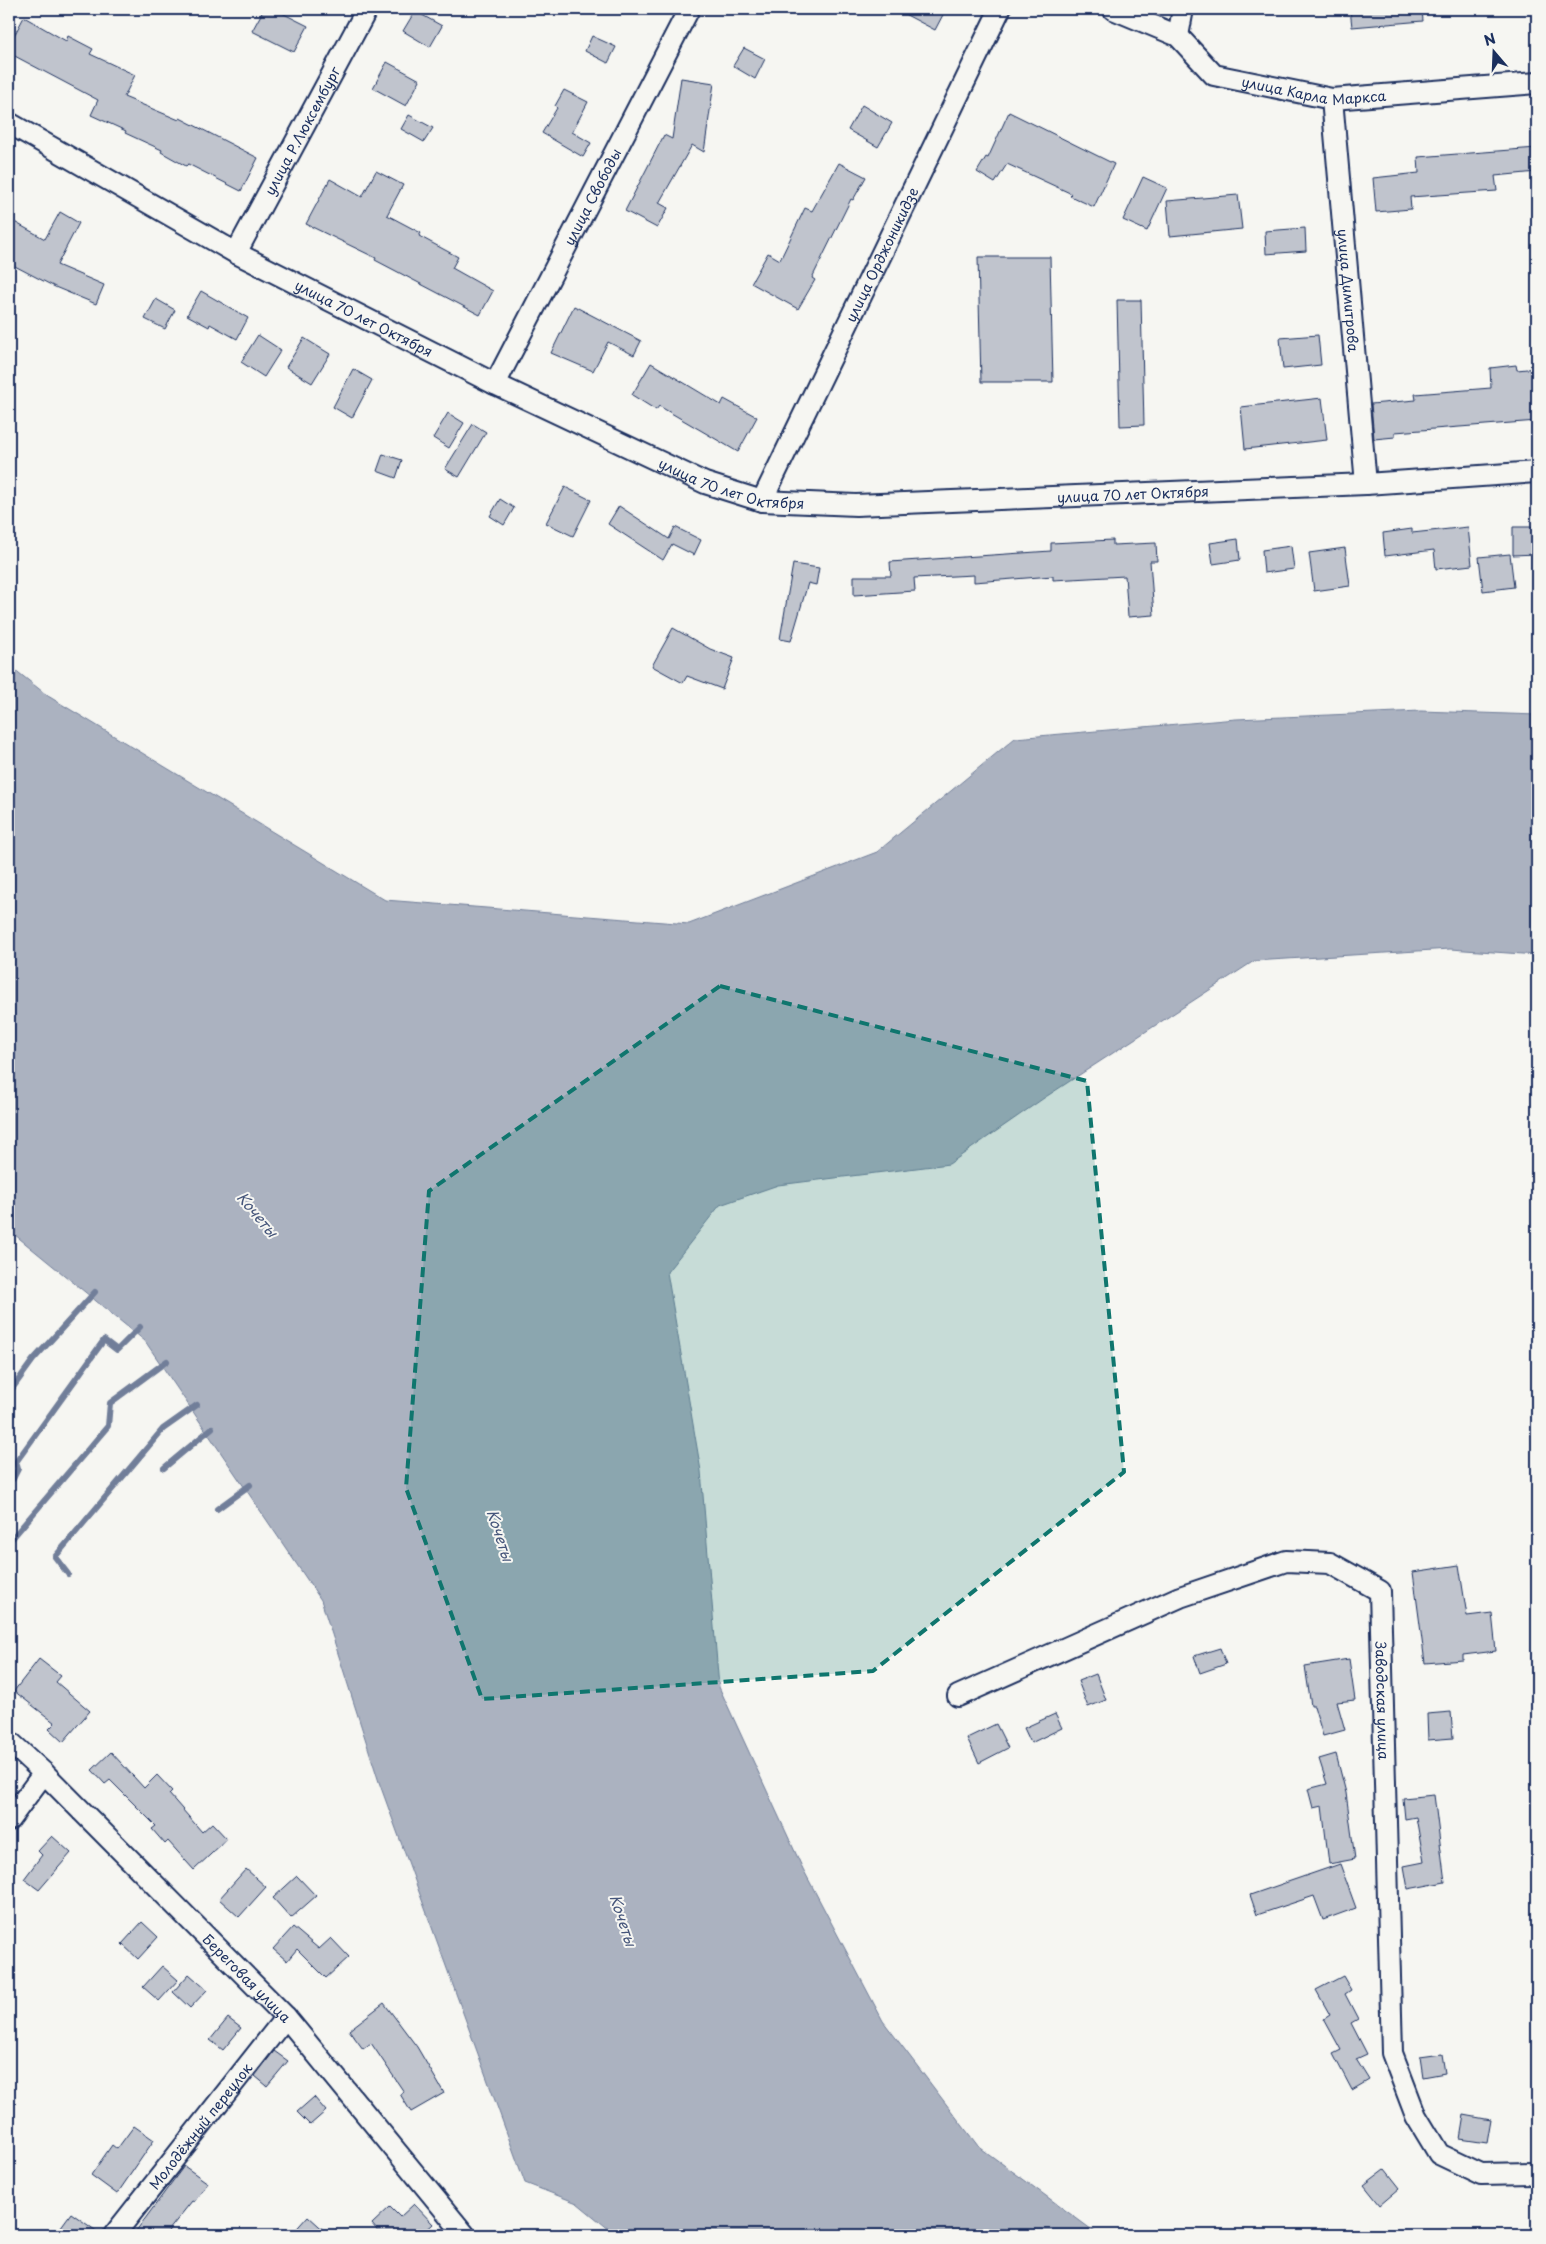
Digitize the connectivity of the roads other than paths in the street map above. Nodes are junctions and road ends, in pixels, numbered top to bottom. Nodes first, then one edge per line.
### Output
1 (367, 9) edge
2 (689, 9) edge
3 (1000, 9) edge
4 (1113, 9) edge
5 (1183, 9) edge
6 (1178, 36) junction
7 (1537, 83) edge
8 (1332, 99) junction
9 (9, 123) edge
10 (236, 253) junction
11 (495, 384) junction
12 (1537, 472) edge
13 (1366, 484) junction
14 (762, 501) junction
15 (958, 1696) dead end
16 (9, 1741) edge
17 (44, 1773) junction
18 (9, 1820) edge
19 (286, 2017) junction
20 (1537, 2173) edge
21 (462, 2234) edge
22 (114, 2235) edge

1 - 10 street, улица Р.Люксембург
2 - 11 street, улица Свободы
3 - 14 street, улица Орджоникидзе
4 - 6 street, улица Карла Маркса
5 - 6 street
6 - 8 street, улица Карла Маркса
7 - 8 street, улица Карла Маркса
8 - 13 street, улица Димитрова
9 - 10 street, улица 70 лет Октября
10 - 11 street, улица 70 лет Октября
11 - 14 street, улица 70 лет Октября
12 - 13 street, улица 70 лет Октября
13 - 14 street, улица 70 лет Октября
15 - 20 street, Заводская улица
16 - 17 street, Береговая улица
17 - 18 street
17 - 19 street, Береговая улица
19 - 21 street, Береговая улица
19 - 22 street, Молодёжный переулок

